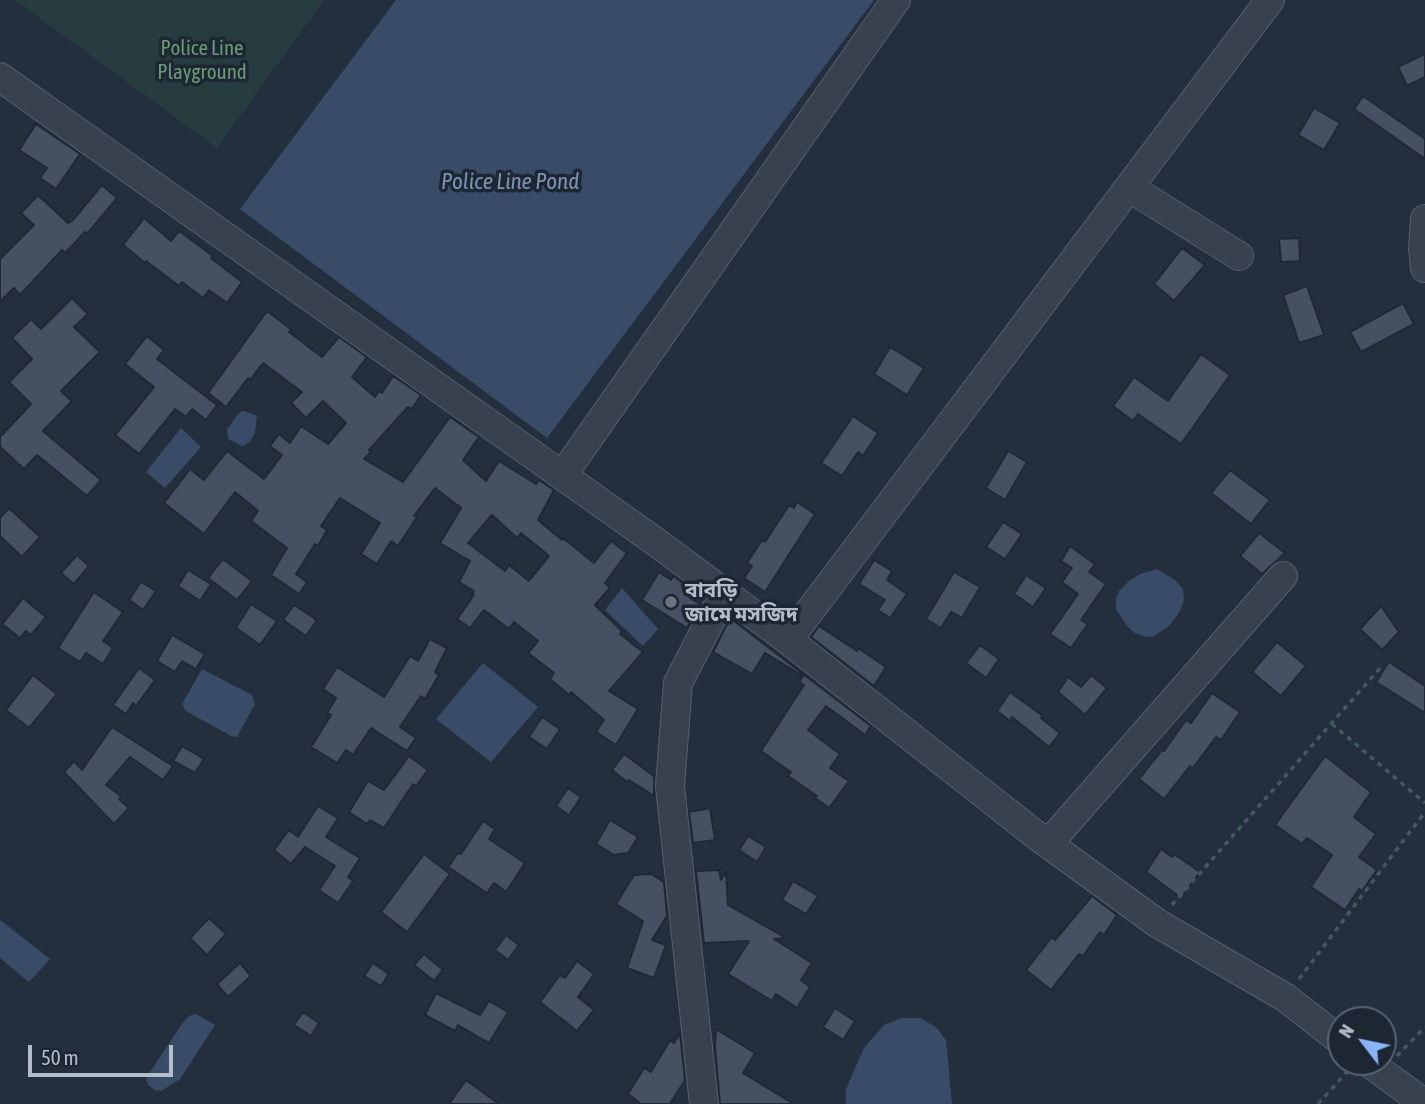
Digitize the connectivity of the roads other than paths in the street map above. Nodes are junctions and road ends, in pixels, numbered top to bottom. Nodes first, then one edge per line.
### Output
1 (896, 0) edge
2 (1268, 1) edge
3 (0, 77) edge
4 (1130, 188) junction
5 (1425, 219) edge
6 (1239, 257) dead end
7 (1425, 268) edge
8 (562, 476) junction
9 (1283, 576) dead end
10 (724, 594) junction
11 (788, 640) junction
12 (1048, 844) junction
13 (1327, 1030) edge
14 (1379, 1076) edge
15 (704, 1104) edge
16 (1425, 1104) edge

1 - 8 street
2 - 4 street
3 - 8 street
4 - 6 street
4 - 11 street
5 - 7 street
8 - 10 street
9 - 12 street
10 - 11 street
10 - 15 street
11 - 12 street
12 - 13 street
14 - 16 street

